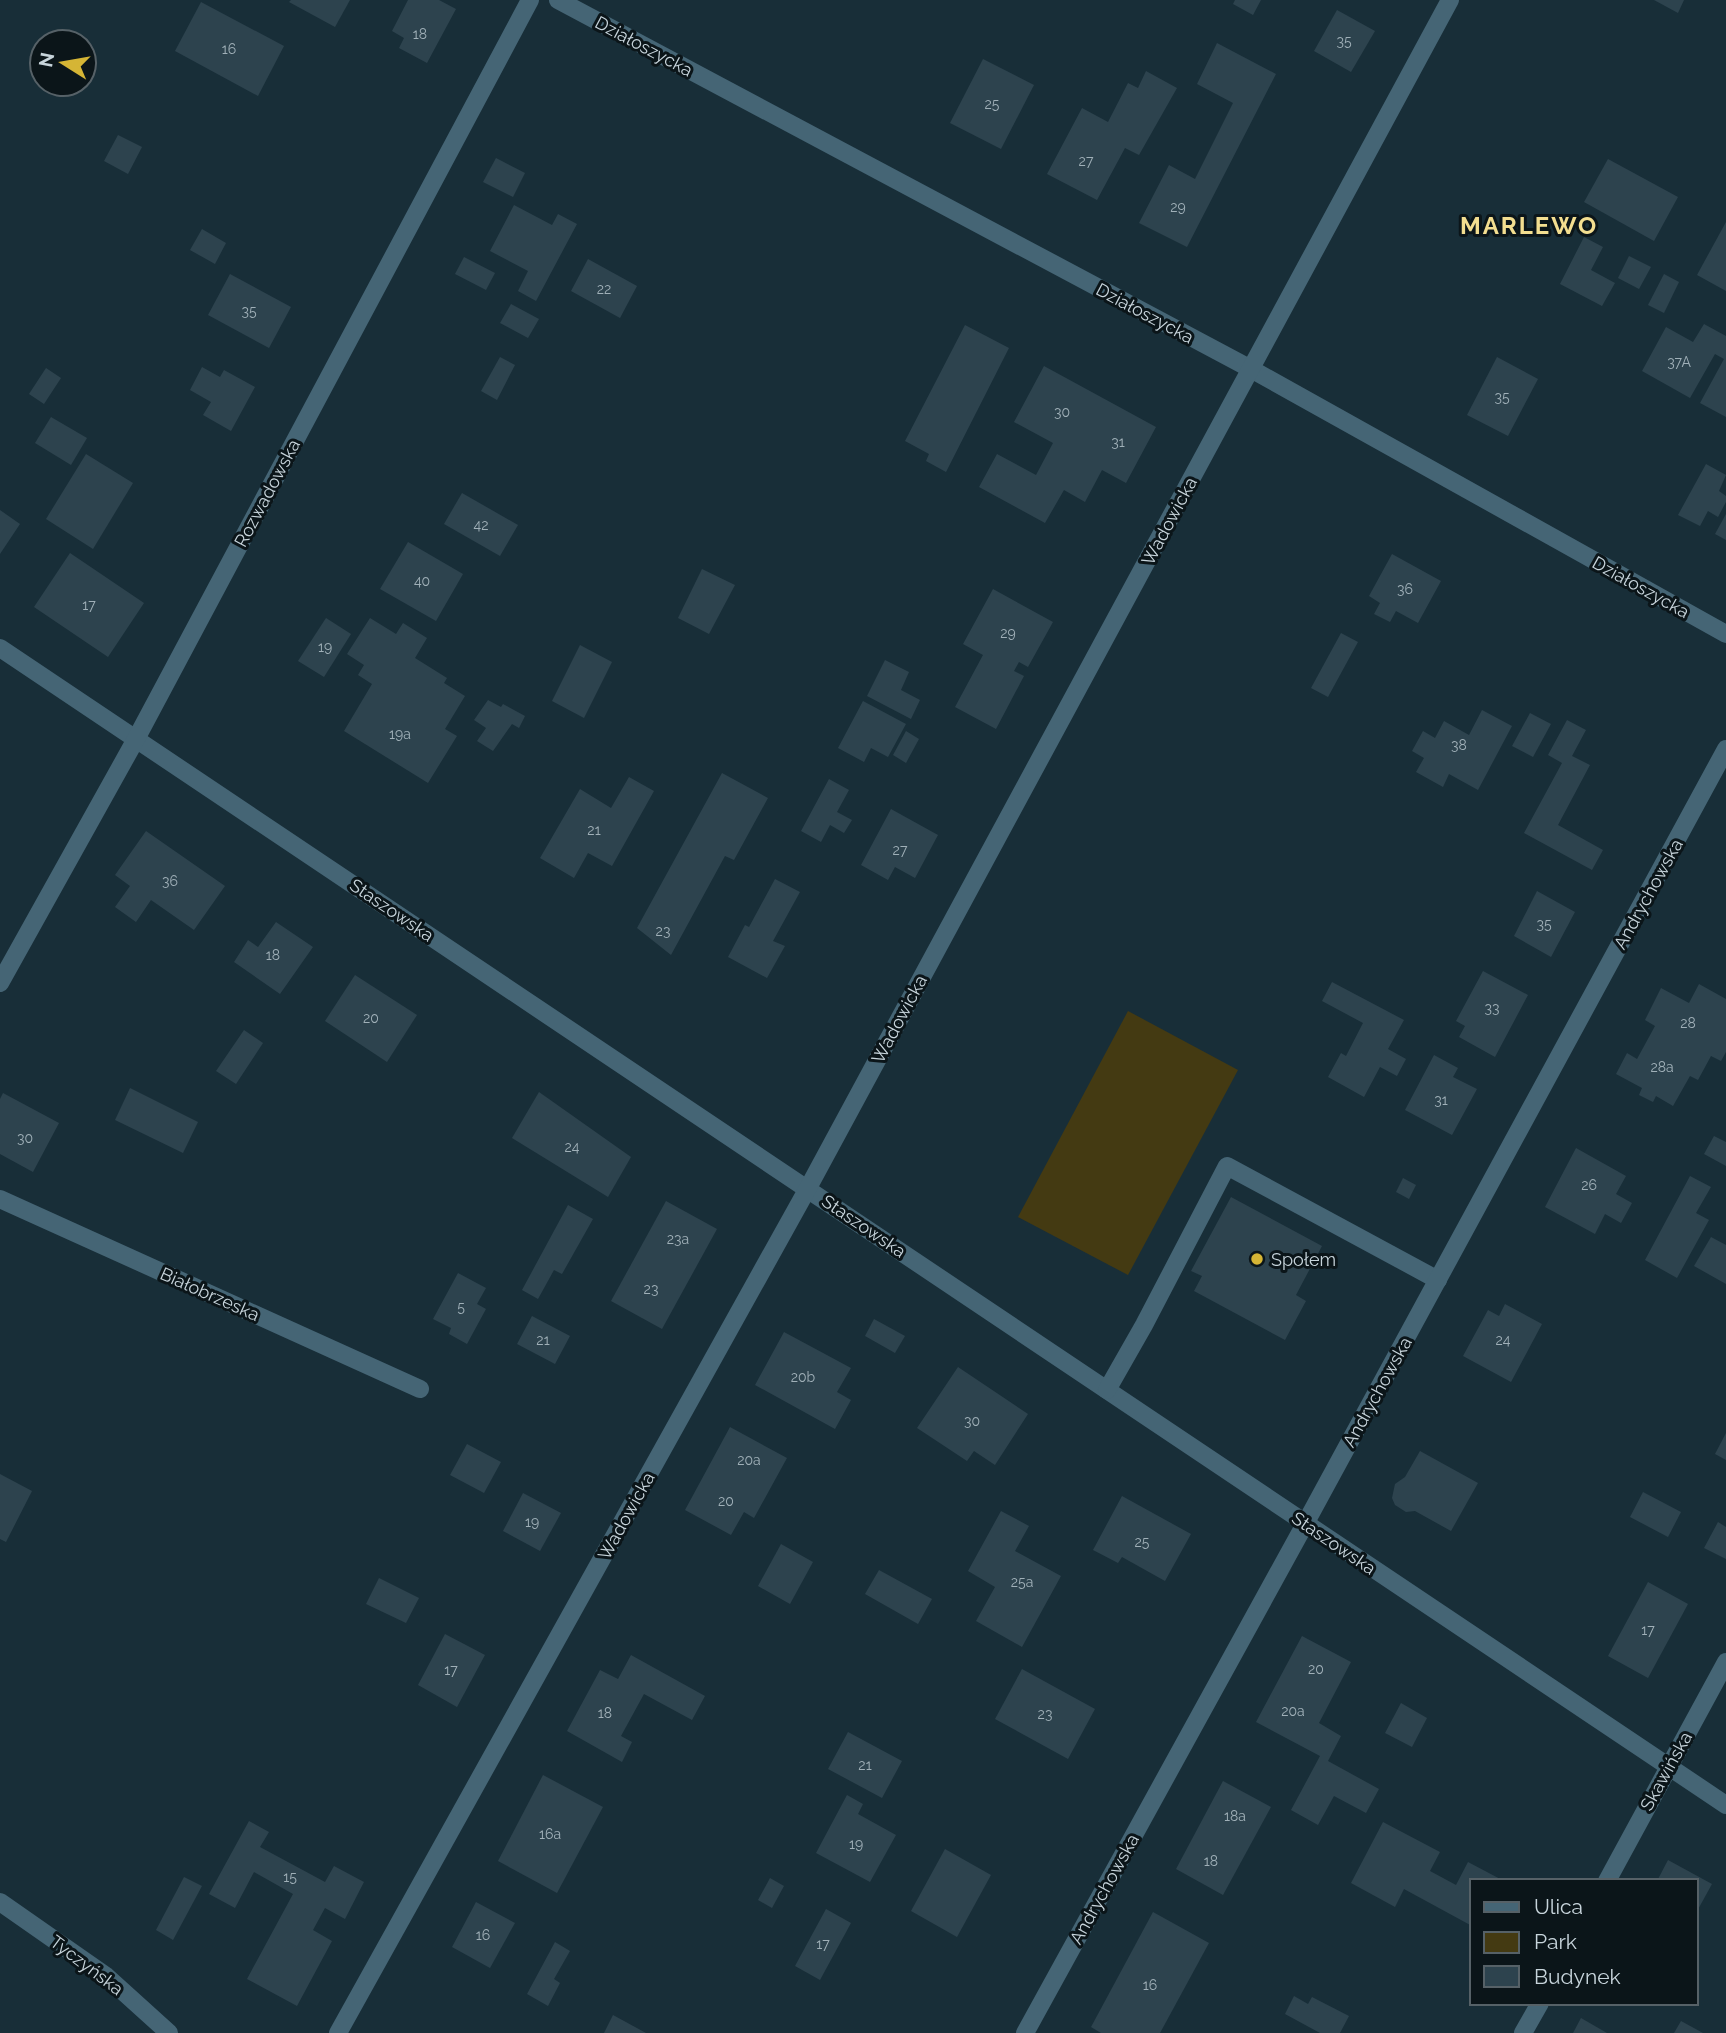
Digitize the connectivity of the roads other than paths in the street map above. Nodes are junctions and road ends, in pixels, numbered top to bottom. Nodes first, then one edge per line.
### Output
1 (530, 0) edge
2 (558, 0) edge
3 (1450, 0) edge
4 (1251, 369) junction
5 (1726, 634) edge
6 (0, 648) edge
7 (136, 739) junction
8 (1726, 749) edge
9 (0, 983) edge
10 (808, 1188) junction
11 (0, 1199) edge
12 (1438, 1280) junction
13 (420, 1389) dead end
14 (1107, 1390) junction
15 (1305, 1524) junction
16 (1726, 1662) edge
17 (1669, 1767) junction
18 (1726, 1805) edge
19 (1607, 1879) edge
20 (0, 1902) edge
21 (1538, 2005) edge
22 (169, 2033) edge
23 (338, 2033) edge
24 (1025, 2033) edge
25 (1523, 2033) edge

1 - 7 street, Rozwadowska
2 - 4 street, Działoszycka
3 - 4 street, Wadowicka
4 - 5 street, Działoszycka
4 - 10 street, Wadowicka
6 - 7 street, Staszowska
7 - 9 street, Rozwadowska
7 - 10 street, Staszowska
8 - 12 street, Andrychowska
10 - 14 street, Staszowska
10 - 23 street, Wadowicka
11 - 13 street, Białobrzeska
12 - 14 street
12 - 15 street, Andrychowska
14 - 15 street, Staszowska
15 - 17 street, Staszowska
15 - 24 street, Andrychowska
16 - 17 street, Skawińska
17 - 18 street, Staszowska
17 - 19 street, Skawińska
20 - 22 street, Tyczyńska
21 - 25 street

